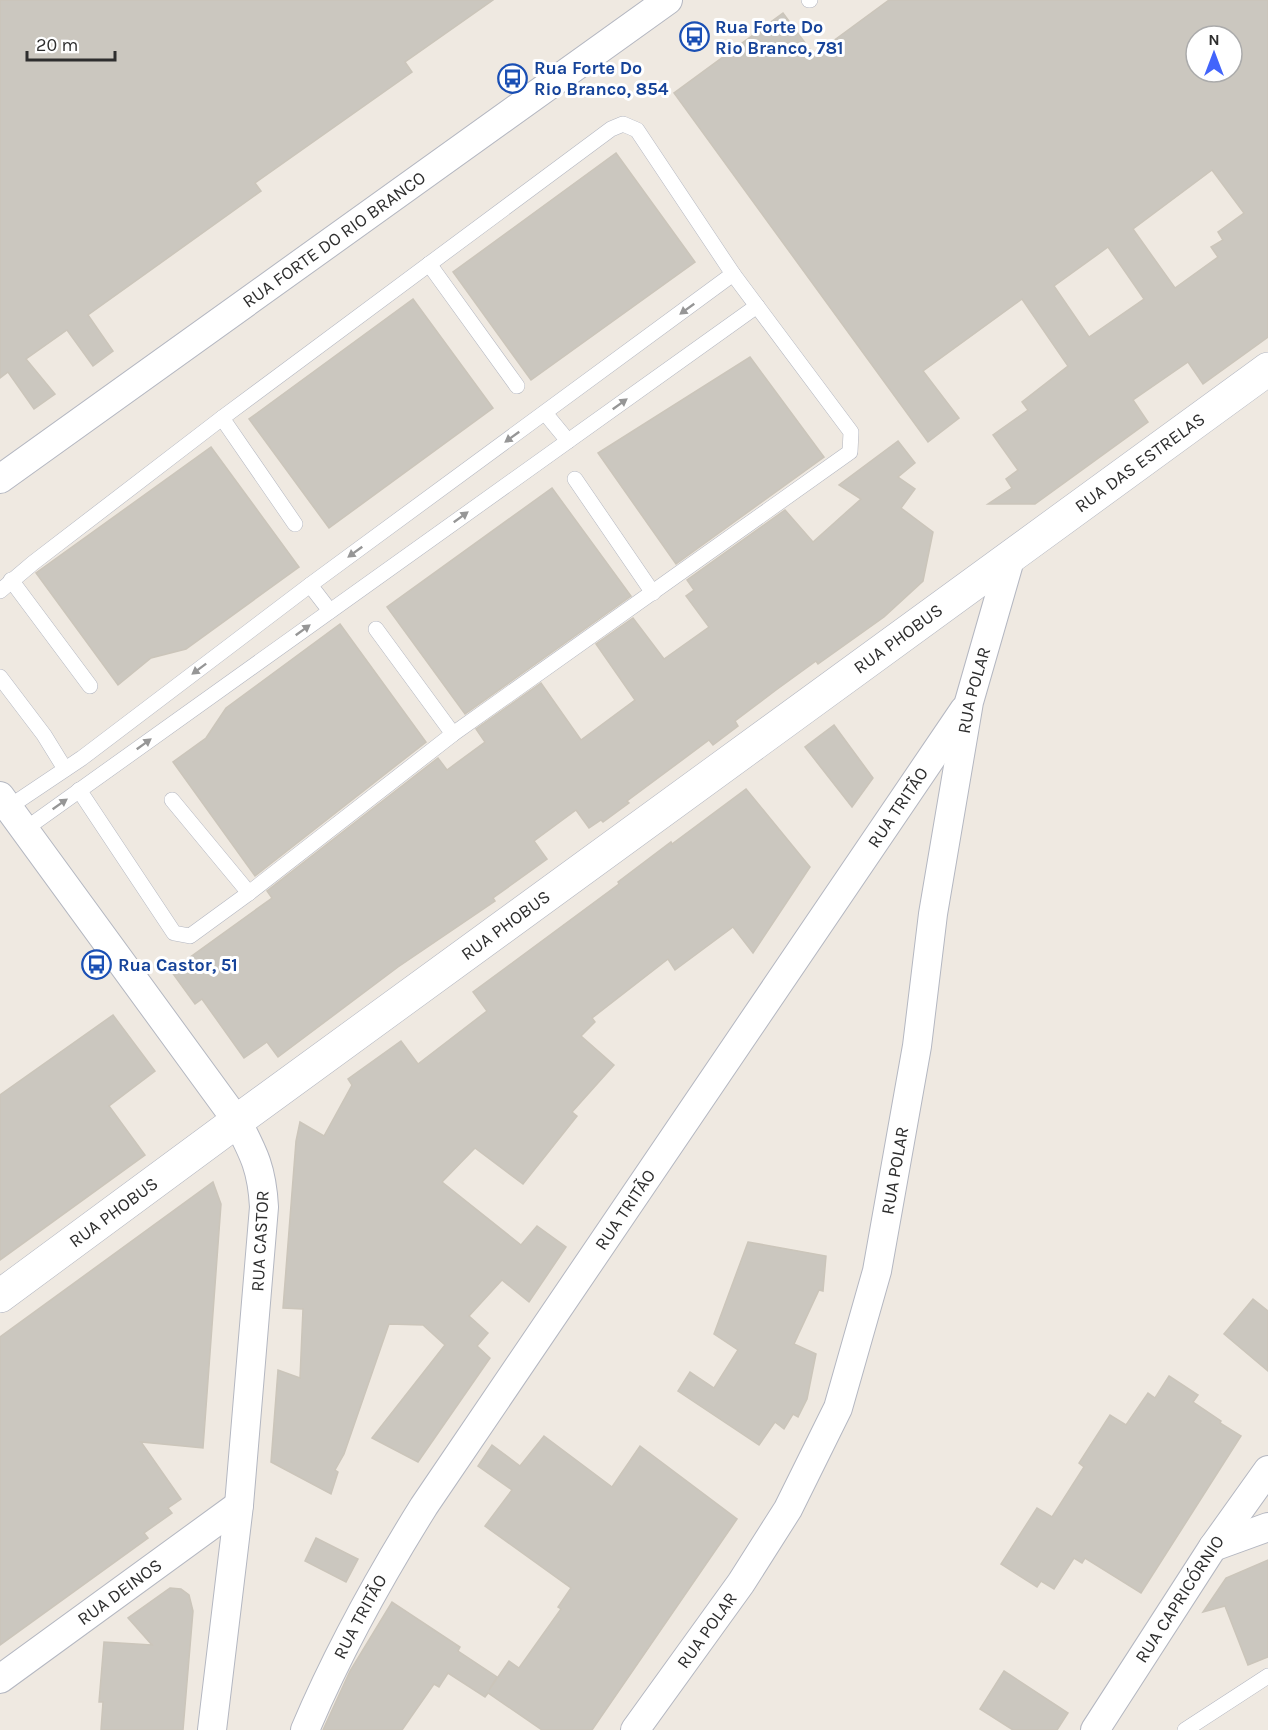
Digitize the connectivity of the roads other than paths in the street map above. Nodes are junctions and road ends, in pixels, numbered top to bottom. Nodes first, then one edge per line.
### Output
1 (668, 0) edge
2 (429, 264) junction
3 (734, 274) junction
4 (757, 306) junction
5 (1268, 369) edge
6 (517, 386) dead end
7 (545, 413) junction
8 (222, 418) junction
9 (568, 441) junction
10 (0, 479) edge
11 (575, 479) dead end
12 (295, 524) dead end
13 (1011, 556) junction
14 (6, 585) edge
15 (310, 585) junction
16 (653, 593) junction
17 (330, 611) junction
18 (376, 629) dead end
19 (0, 677) edge
20 (90, 686) dead end
21 (969, 702) junction
22 (453, 734) junction
23 (65, 769) junction
24 (80, 790) junction
25 (172, 800) dead end
26 (11, 811) edge
27 (249, 893) junction
28 (237, 1121) junction
29 (0, 1296) edge
30 (1268, 1470) edge
31 (239, 1504) junction
32 (1268, 1527) edge
33 (1214, 1547) junction
34 (1268, 1676) edge
35 (0, 1679) edge
36 (212, 1730) edge
37 (305, 1730) edge
38 (635, 1730) edge
39 (1095, 1730) edge
40 (1185, 1730) edge

1 - 10 street, RUA FORTE DO RIO BRANCO
2 - 3 lane
2 - 6 lane
2 - 8 lane
3 - 4 lane
3 -> 7 lane
9 -> 4 lane
4 - 16 lane
5 - 13 street, RUA DAS ESTRELAS
7 - 9 lane
7 -> 15 lane
8 - 12 lane
8 - 14 lane
17 -> 9 lane
11 - 16 lane
13 - 21 street, RUA POLAR
13 - 28 street, RUA PHOBUS
14 - 20 lane
15 - 17 lane
15 -> 23 lane
16 - 22 lane
24 -> 17 lane
18 - 22 lane
19 - 23 lane
21 - 37 street, RUA TRITÃO
21 - 38 street, RUA POLAR
22 - 27 lane
23 - 26 lane
26 -> 24 lane
24 - 27 lane
25 - 27 lane
26 - 28 street, RUA CASTOR
28 - 29 street, RUA PHOBUS
28 - 31 street, RUA CASTOR
30 - 33 street, RUA CAPRICÓRNIO
31 - 35 street, RUA DEINOS
31 - 36 street, RUA CASTOR
32 - 33 street
33 - 39 street, RUA CAPRICÓRNIO
34 - 40 lane

